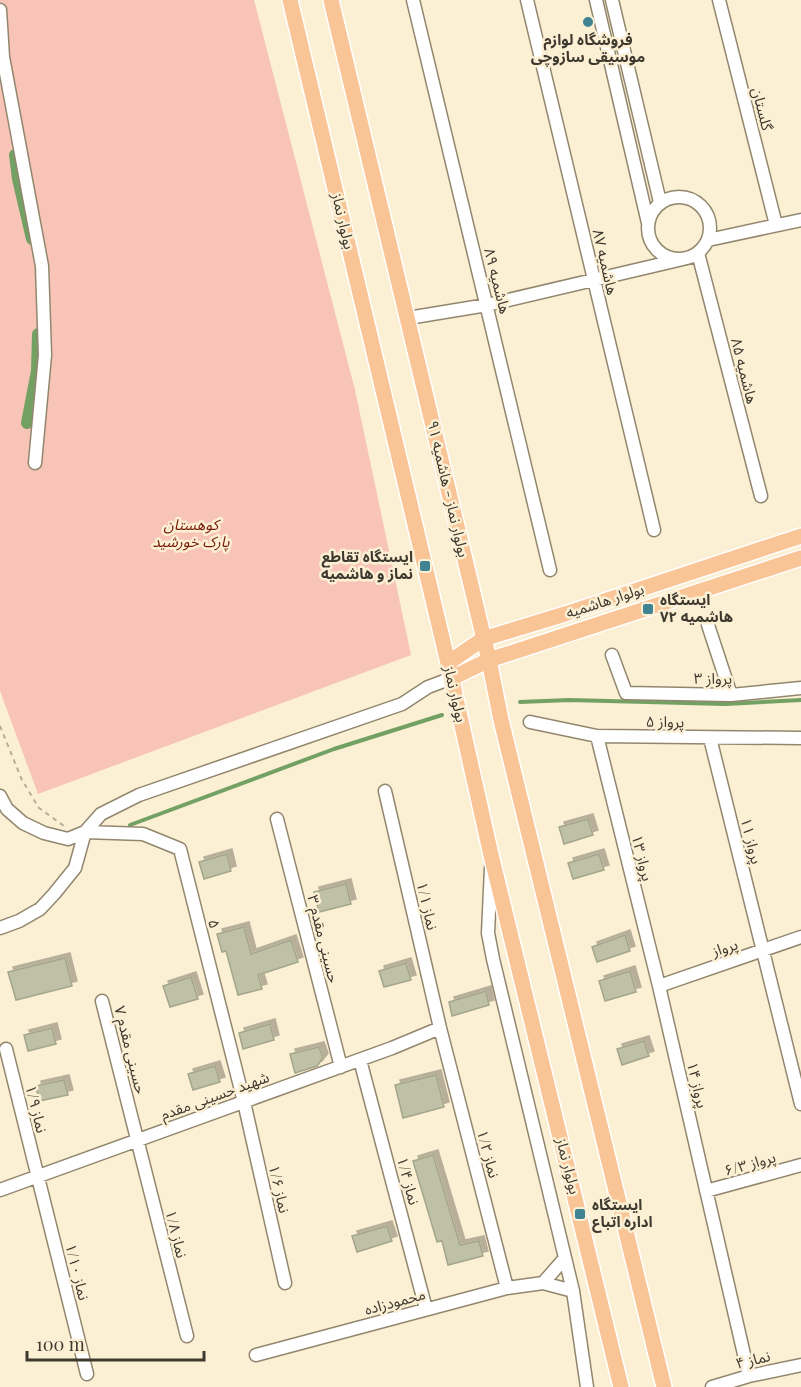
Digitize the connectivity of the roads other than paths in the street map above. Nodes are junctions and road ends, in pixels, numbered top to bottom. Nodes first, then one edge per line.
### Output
1 (290, 0) edge
2 (331, 0) edge
3 (413, 0) edge
4 (527, 0) edge
5 (596, 0) edge
6 (612, 0) edge
7 (719, 0) edge
8 (0, 10) edge
9 (660, 202) junction
10 (801, 220) edge
11 (648, 223) junction
12 (776, 225) junction
13 (708, 240) junction
14 (698, 253) junction
15 (683, 259) junction
16 (593, 280) junction
17 (487, 305) junction
18 (408, 318) junction
19 (35, 463) dead end
20 (760, 496) dead end
21 (654, 530) dead end
22 (801, 536) edge
23 (801, 558) edge
24 (550, 570) dead end
25 (708, 625) dead end
26 (483, 639) junction
27 (612, 656) dead end
28 (489, 660) junction
29 (450, 670) junction
30 (801, 688) edge
31 (731, 695) junction
32 (530, 722) dead end
33 (597, 736) junction
34 (710, 738) junction
35 (801, 738) edge
36 (385, 791) dead end
37 (0, 796) edge
38 (277, 819) dead end
39 (85, 832) junction
40 (491, 855) junction
41 (0, 928) edge
42 (801, 938) edge
43 (763, 952) junction
44 (659, 986) junction
45 (102, 1001) dead end
46 (440, 1028) junction
47 (6, 1049) dead end
48 (360, 1060) junction
49 (341, 1067) junction
50 (244, 1102) junction
51 (801, 1104) edge
52 (137, 1140) junction
53 (801, 1165) edge
54 (38, 1176) junction
55 (0, 1190) edge
56 (706, 1191) junction
57 (565, 1258) junction
58 (285, 1283) dead end
59 (543, 1283) junction
60 (507, 1288) junction
61 (573, 1291) junction
62 (426, 1309) junction
63 (187, 1336) dead end
64 (256, 1355) dead end
65 (801, 1365) edge
66 (87, 1374) dead end
67 (749, 1376) junction
68 (588, 1387) edge
69 (621, 1387) edge
70 (663, 1387) edge
71 (712, 1387) edge

1 - 29 main road, بولوار نماز
2 - 18 main road
3 - 17 street, هاشمیه ۸۹
4 - 16 street, هاشمیه ۸۷
5 - 11 street
6 - 9 street
7 - 12 street, گلستان
8 - 19 street
9 - 11 street
9 - 13 street
10 - 12 street
11 - 15 street
12 - 13 street
13 - 14 street
14 - 15 street
14 - 20 street, هاشمیه ۸۵
15 - 16 street
16 - 17 street
16 - 21 street, هاشمیه ۸۷
17 - 18 street
17 - 24 street, هاشمیه ۸۹
18 - 26 main road, بولوار نماز - هاشمیه ۹۱
22 - 26 main road, بولوار هاشمیه
23 - 28 main road, بولوار هاشمیه
25 - 31 street
26 - 28 main road, بولوار نماز - هاشمیه ۹۱
26 - 29 main road, بولوار هاشمیه
27 - 31 street, پرواز ۳
28 - 29 main road, بولوار هاشمیه
28 - 70 main road
29 - 39 street
29 - 40 main road, بولوار نماز
30 - 31 street, پرواز ۳
32 - 33 street, پرواز ۵
33 - 34 street, پرواز ۵
33 - 44 street, پرواز ۱۳
34 - 35 street, پرواز ۵
34 - 43 street, پرواز ۱۱
36 - 46 street, نماز ۱/۱
37 - 39 street
38 - 49 street, حسینی مقدم ۳
39 - 41 street
39 - 50 street, ۵
40 - 57 street
40 - 69 main road, بولوار نماز
42 - 43 street, پرواز
43 - 44 street, پرواز
43 - 51 street, پرواز ۱۱
44 - 56 street, پرواز ۱۴
45 - 52 street, حسینی مقدم ۷
46 - 48 street, شهید حسینی مقدم
46 - 60 street, نماز ۱/۲
47 - 54 street, نماز ۱/۹
48 - 49 street, شهید حسینی مقدم
48 - 62 street, نماز ۱/۴
49 - 50 street, شهید حسینی مقدم
50 - 52 street, شهید حسینی مقدم
50 - 58 street, نماز ۱/۶
52 - 54 street, شهید حسینی مقدم
52 - 63 street, نماز ۱/۸
53 - 56 street, پرواز ۶/۳
54 - 55 street, شهید حسینی مقدم
54 - 66 street, نماز ۱/۱۰
56 - 67 street, پرواز ۱۴
57 - 59 street
57 - 61 street
59 - 60 street, محمودزاده
59 - 61 street, محمودزاده
60 - 62 street, محمودزاده
61 - 68 street
62 - 64 street, محمودزاده
65 - 67 street, نماز ۴
67 - 71 street, نماز ۴

